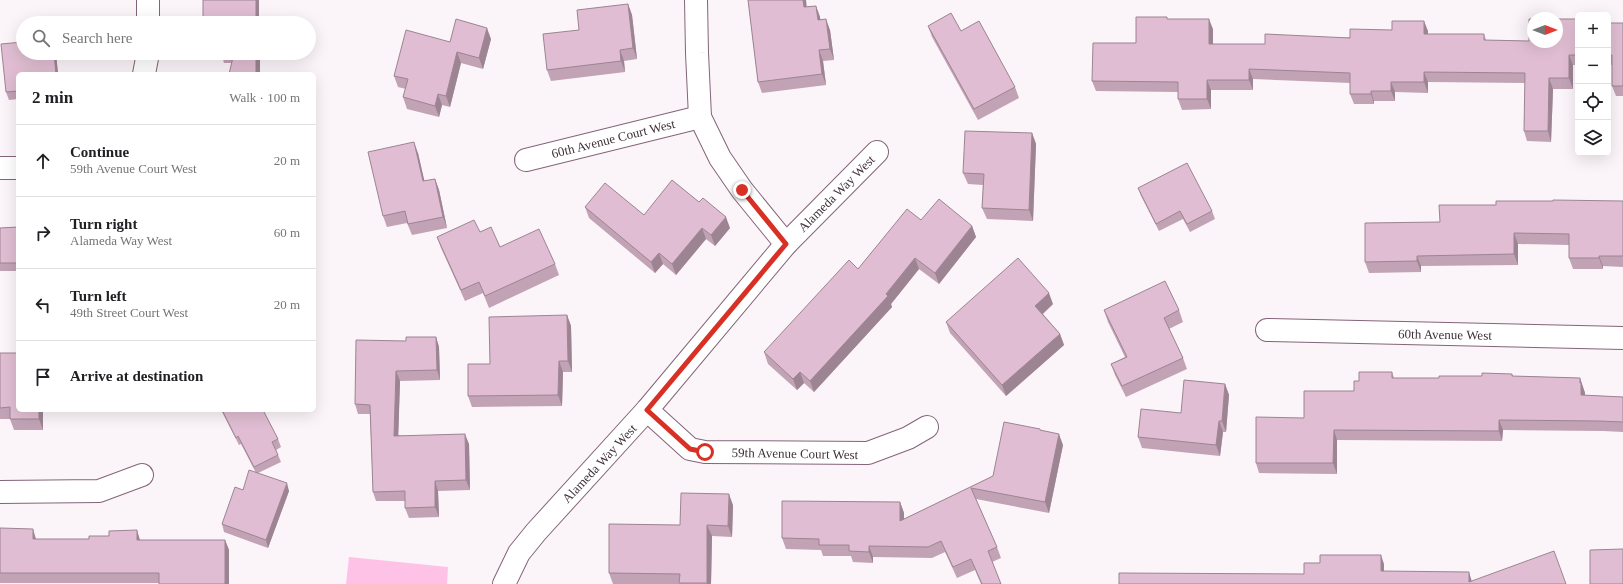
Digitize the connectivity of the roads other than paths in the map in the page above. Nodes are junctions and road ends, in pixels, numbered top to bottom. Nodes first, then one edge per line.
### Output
1 (148, 0) edge
2 (696, 0) edge
3 (148, 16) edge
4 (147, 60) edge
5 (144, 72) edge
6 (700, 117) junction
7 (877, 152) dead end
8 (526, 160) dead end
9 (0, 168) edge
10 (16, 168) edge
11 (786, 244) junction
12 (1267, 330) dead end
13 (1623, 338) edge
14 (647, 410) junction
15 (927, 427) dead end
16 (142, 475) dead end
17 (0, 492) edge
18 (504, 584) edge

1 - 3 street
2 - 6 street
4 - 5 street
6 - 8 street, 60th Avenue Court West
6 - 11 street
7 - 11 street, Alameda Way West
9 - 10 street
11 - 14 street, Alameda Way West
12 - 13 street, 60th Avenue West
14 - 15 street, 59th Avenue Court West
14 - 18 street, Alameda Way West
16 - 17 street

